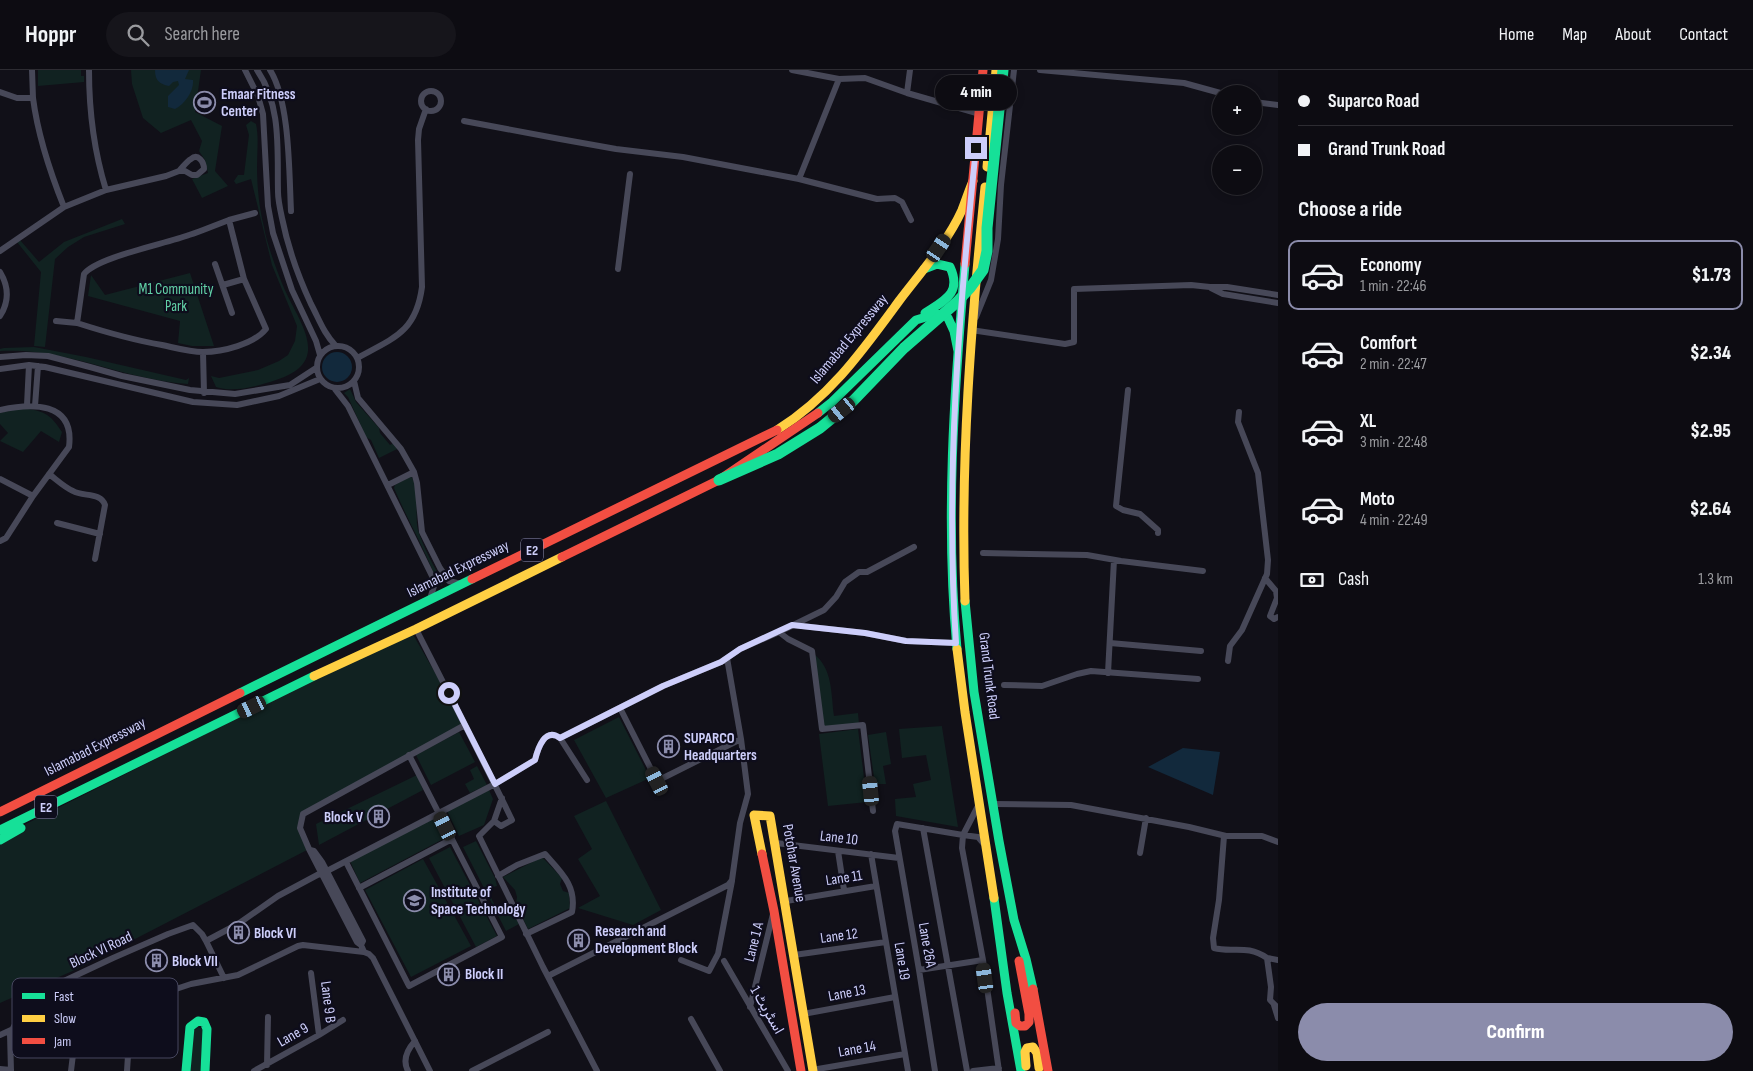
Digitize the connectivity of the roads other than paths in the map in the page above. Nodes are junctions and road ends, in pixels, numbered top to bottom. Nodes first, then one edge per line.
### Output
1 (32, 70) edge
2 (89, 70) edge
3 (246, 70) edge
4 (257, 70) edge
5 (270, 70) edge
6 (792, 70) edge
7 (910, 70) edge
8 (983, 70) edge
9 (996, 70) edge
10 (1003, 70) edge
11 (1014, 70) edge
12 (1040, 70) edge
13 (839, 80) junction
14 (278, 86) junction
15 (268, 90) junction
16 (1212, 91) edge
17 (0, 92) edge
18 (908, 93) junction
19 (33, 98) junction
20 (1262, 103) edge
21 (1278, 105) edge
22 (426, 109) dead end
23 (980, 114) junction
24 (464, 121) dead end
25 (179, 171) dead end
26 (630, 174) dead end
27 (799, 179) junction
28 (973, 181) junction
29 (106, 190) junction
30 (64, 207) junction
31 (291, 211) dead end
32 (255, 213) dead end
33 (229, 220) junction
34 (911, 220) dead end
35 (0, 251) edge
36 (215, 264) dead end
37 (618, 269) dead end
38 (924, 269) junction
39 (0, 272) edge
40 (244, 279) junction
41 (223, 285) junction
42 (1210, 287) junction
43 (1278, 295) edge
44 (1278, 303) edge
45 (232, 313) dead end
46 (0, 316) edge
47 (916, 320) junction
48 (56, 321) dead end
49 (77, 323) junction
50 (971, 330) junction
51 (336, 346) junction
52 (958, 351) junction
53 (203, 352) junction
54 (320, 355) junction
55 (0, 357) edge
56 (357, 358) junction
57 (29, 365) junction
58 (38, 366) junction
59 (316, 368) junction
60 (0, 369) edge
61 (127, 377) junction
62 (320, 379) junction
63 (354, 381) junction
64 (125, 385) junction
65 (334, 388) junction
66 (1128, 390) dead end
67 (204, 392) junction
68 (27, 405) junction
69 (35, 406) junction
70 (0, 410) edge
71 (1239, 412) dead end
72 (414, 472) junction
73 (49, 474) junction
74 (0, 479) edge
75 (719, 480) junction
76 (388, 485) junction
77 (33, 496) junction
78 (56, 523) dead end
79 (1158, 533) dead end
80 (100, 534) junction
81 (0, 541) edge
82 (914, 547) dead end
83 (983, 553) dead end
84 (95, 559) dead end
85 (1114, 560) junction
86 (1203, 571) dead end
87 (1265, 578) junction
88 (462, 584) junction
89 (430, 600) junction
90 (1278, 617) edge
91 (792, 625) junction
92 (416, 629) junction
93 (780, 632) junction
94 (1110, 642) junction
95 (956, 643) junction
96 (1202, 651) dead end
97 (727, 658) junction
98 (1228, 661) dead end
99 (1108, 672) junction
100 (1198, 679) dead end
101 (1004, 685) dead end
102 (620, 708) junction
103 (465, 725) junction
104 (560, 738) junction
105 (741, 739) junction
106 (409, 755) junction
107 (587, 780) dead end
108 (495, 784) junction
109 (92, 785) junction
110 (502, 798) junction
111 (980, 802) junction
112 (993, 804) junction
113 (873, 810) dead end
114 (0, 812) edge
115 (438, 812) junction
116 (1146, 818) junction
117 (494, 821) junction
118 (923, 828) junction
119 (0, 830) edge
120 (963, 835) junction
121 (1224, 836) junction
122 (452, 839) junction
123 (0, 840) edge
124 (1278, 842) edge
125 (776, 843) junction
126 (988, 848) junction
127 (838, 851) junction
128 (1140, 853) dead end
129 (871, 854) junction
130 (899, 858) junction
131 (346, 862) junction
132 (324, 871) junction
133 (498, 876) junction
134 (732, 880) junction
135 (876, 886) junction
136 (359, 888) junction
137 (844, 890) junction
138 (786, 901) junction
139 (774, 911) junction
140 (1014, 917) junction
141 (999, 924) junction
142 (526, 934) junction
143 (206, 941) junction
144 (886, 942) junction
145 (363, 948) junction
146 (794, 955) junction
147 (1266, 958) junction
148 (681, 960) dead end
149 (983, 960) junction
150 (1278, 960) edge
151 (724, 961) dead end
152 (948, 965) junction
153 (919, 970) junction
154 (311, 972) dead end
155 (548, 976) junction
156 (70, 978) edge
157 (224, 978) junction
158 (178, 988) edge
159 (895, 997) junction
160 (1276, 1006) edge
161 (750, 1007) junction
162 (803, 1014) junction
163 (268, 1017) dead end
164 (1278, 1018) edge
165 (691, 1019) dead end
166 (343, 1020) dead end
167 (548, 1032) dead end
168 (6, 1033) edge
169 (319, 1035) junction
170 (415, 1040) junction
171 (905, 1054) junction
172 (73, 1058) edge
173 (128, 1058) edge
174 (267, 1065) junction
175 (0, 1069) edge
176 (999, 1069) edge
177 (11, 1070) edge
178 (71, 1071) edge
179 (127, 1071) edge
180 (186, 1071) edge
181 (205, 1071) edge
182 (254, 1071) edge
183 (408, 1071) edge
184 (430, 1071) edge
185 (472, 1071) edge
186 (597, 1071) edge
187 (720, 1071) edge
188 (788, 1071) edge
189 (809, 1071) edge
190 (908, 1071) edge
191 (935, 1071) edge
192 (967, 1071) edge
193 (973, 1071) edge
194 (1022, 1071) edge
195 (1027, 1071) edge
196 (1040, 1071) edge
197 (1048, 1071) edge

1 - 19 street
2 - 29 street
3 - 54 street
4 - 15 street
5 - 14 street
6 - 13 street
7 - 18 street
8 - 23 main road, Grand Trunk Road
9 - 50 main road, Grand Trunk Road
10 - 75 main road, bridge
11 - 50 street
12 - 16 street
13 - 18 street
13 - 27 street
14 - 15 street
14 - 31 street
15 - 51 street
17 - 19 street
18 - 23 street
19 - 30 street
20 - 21 street
22 - 56 street
23 - 28 main road, Grand Trunk Road
24 - 27 street
25 - 29 street
26 - 37 street
27 - 34 street
28 - 38 main road, Islamabad Expressway / E2
28 - 52 main road, Grand Trunk Road
29 - 30 street
30 - 35 street
32 - 33 street
33 - 40 street
33 - 49 street
36 - 41 street
38 - 47 main road
38 - 88 main road, Islamabad Expressway / E2
39 - 46 street
40 - 41 street
40 - 53 street
41 - 45 street
42 - 43 street
42 - 44 street
42 - 50 street
47 - 52 main road
47 - 75 main road
48 - 49 street
49 - 53 street
50 - 112 main road, Grand Trunk Road
51 - 54 street
51 - 56 street
52 - 95 main road, Grand Trunk Road
53 - 67 street
54 - 59 street
55 - 61 street
56 - 63 street
57 - 58 street
57 - 60 street
57 - 68 street
58 - 64 street
58 - 69 street
59 - 62 street
59 - 67 street
61 - 64 street
61 - 67 street
62 - 64 street
62 - 65 street
63 - 65 street
63 - 72 street
65 - 76 street
66 - 79 street
68 - 69 street
68 - 70 street
69 - 73 street
71 - 87 street
72 - 76 street
72 - 88 street
73 - 77 street
73 - 80 street
74 - 77 street
75 - 92 main road, E2
76 - 89 street
77 - 81 street
78 - 80 street
80 - 84 street
82 - 91 street
83 - 85 street
85 - 86 street
85 - 94 street
87 - 90 street
87 - 98 street
88 - 89 main road, Islamabad Expressway / E2
89 - 114 main road, Islamabad Expressway / E2
91 - 93 street
91 - 95 street
92 - 103 street
92 - 109 main road, E2
93 - 97 street
93 - 113 street
94 - 96 street
94 - 99 street
95 - 111 main road, Grand Trunk Road
97 - 102 street
97 - 105 street
99 - 100 street
99 - 101 street
102 - 104 street
102 - 105 street
103 - 106 street
103 - 108 street
104 - 107 street
104 - 108 street
105 - 134 street
106 - 115 street
106 - 132 street
108 - 110 street
108 - 115 street
109 - 119 main road, E2
109 - 123 main road
110 - 117 street
110 - 117 street
111 - 120 street
111 - 126 main road, Grand Trunk Road
112 - 116 street
112 - 140 main road, Grand Trunk Road
115 - 122 street
115 - 131 street
116 - 121 street
116 - 128 street
117 - 133 street
118 - 120 street
118 - 130 street, Lane 26A
118 - 152 street
120 - 126 street
120 - 149 street
121 - 124 street
121 - 147 street
122 - 136 street
122 - 136 street
125 - 127 street, Lane 10
125 - 138 main road, Potohar Avenue
125 - 139 main road, Potohar Avenue
126 - 141 main road, Grand Trunk Road
127 - 129 street, Lane 10
127 - 137 street
129 - 130 street, Lane 10
129 - 135 street, Lane 19
130 - 153 street, Lane 26A
131 - 132 street
131 - 136 street
132 - 143 street
132 - 145 street
133 - 142 street
133 - 142 street
134 - 148 street
134 - 155 street
135 - 137 street, Lane 11
135 - 144 street, Lane 19
137 - 138 street, Lane 11
138 - 146 main road, Potohar Avenue
139 - 161 street, Lane 1 A
139 - 189 main road, Potohar Avenue
140 - 141 main road
140 - 197 main road, Grand Trunk Road
141 - 194 main road, Grand Trunk Road
142 - 155 street
143 - 156 street, Block VI Road
143 - 157 street
144 - 146 street, Lane 12
144 - 159 street, Lane 19
145 - 157 street, Block VI Road
145 - 170 street
146 - 162 main road, Potohar Avenue
147 - 150 street
147 - 160 street
149 - 152 street
149 - 176 street
151 - 161 street, اسٹریٹ 1
152 - 153 street
152 - 192 street
153 - 191 street, Lane 26A
154 - 169 street, Lane 9 B
155 - 186 street
157 - 158 street, Block VI Road
159 - 162 street, Lane 13
159 - 171 street, Lane 19
160 - 164 street
161 - 188 street, اسٹریٹ 1
162 - 189 main road, Potohar Avenue
163 - 174 street
165 - 187 street
166 - 169 street, Lane 9
167 - 185 street
168 - 177 street
169 - 174 street, Lane 9
170 - 183 street
170 - 184 street
171 - 189 street, Lane 14
171 - 190 street, Lane 19
172 - 178 street
173 - 179 street
174 - 182 street, Lane 9
175 - 177 street
176 - 193 street
180 - 181 main road
195 - 196 main road

